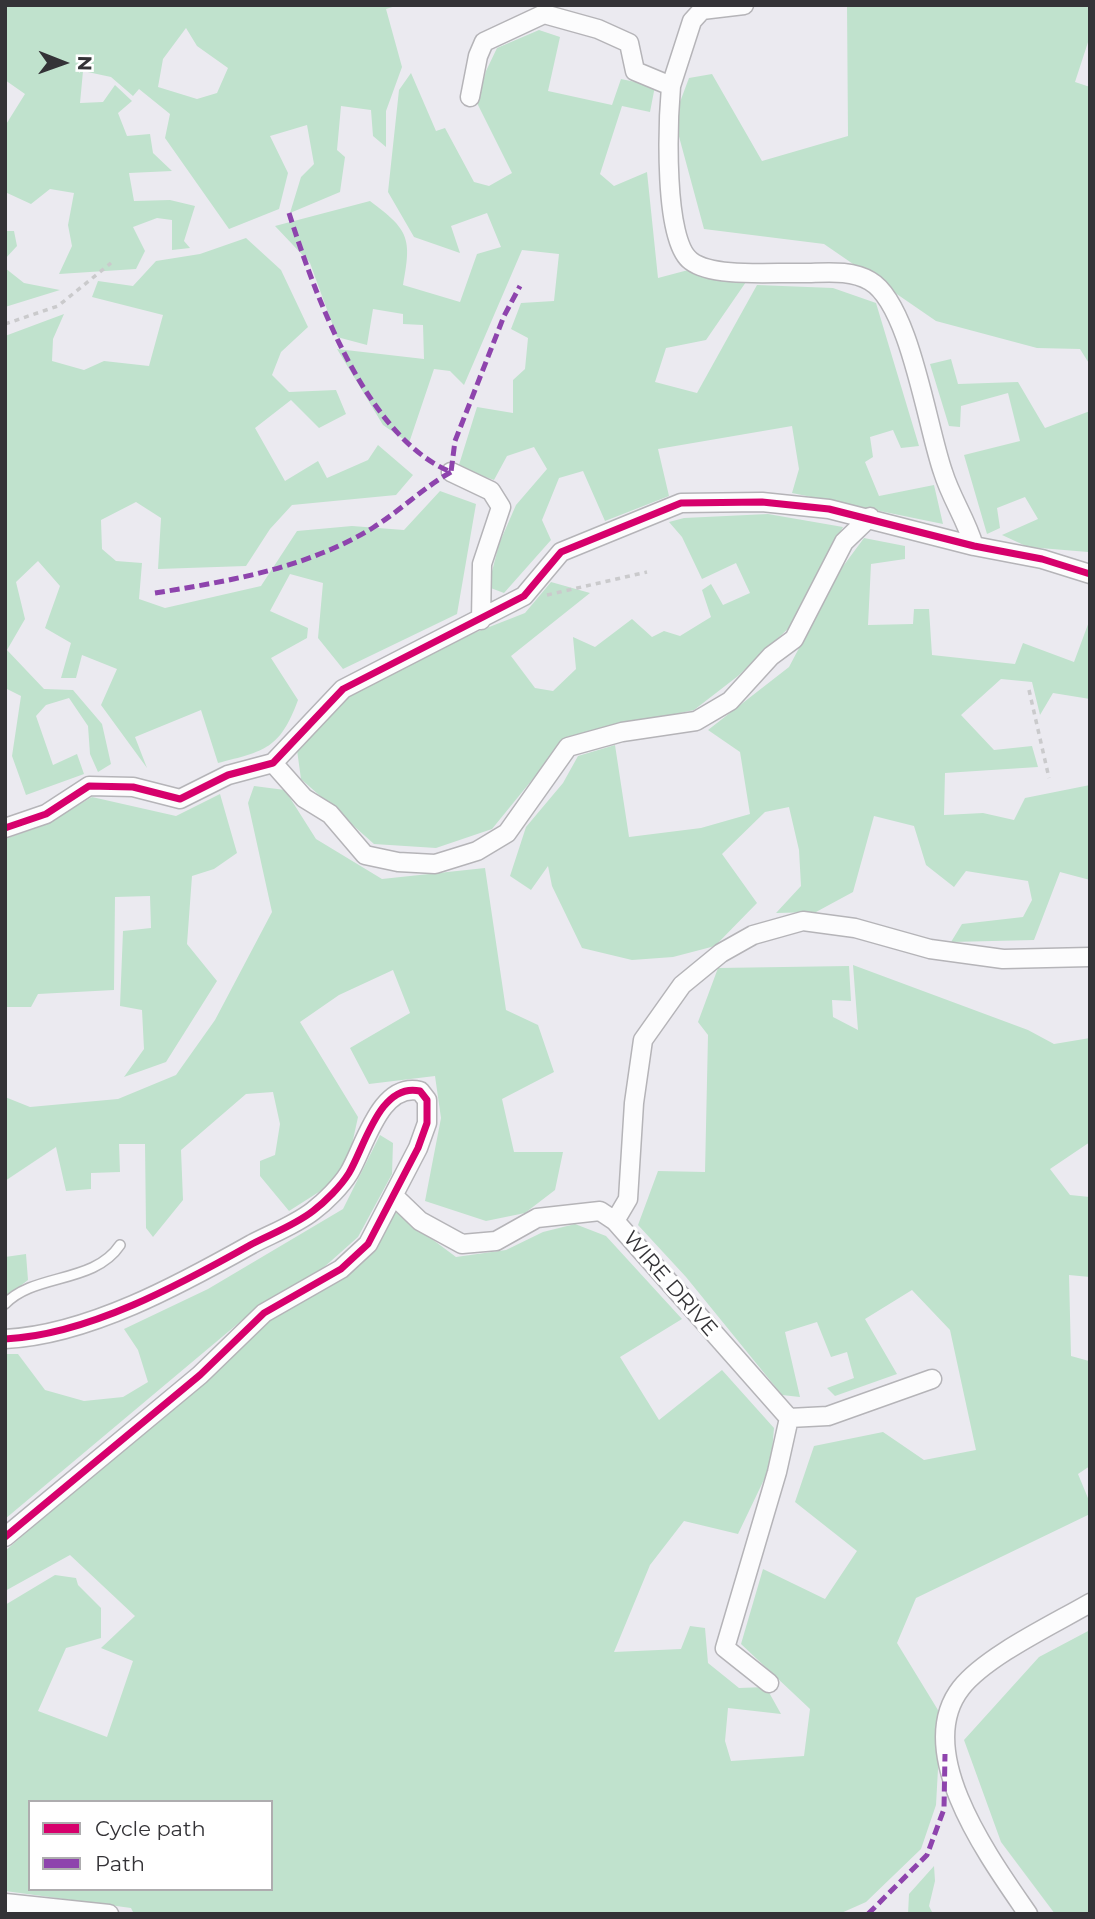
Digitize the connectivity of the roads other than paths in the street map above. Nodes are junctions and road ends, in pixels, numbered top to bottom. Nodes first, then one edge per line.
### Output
1 (744, 5) edge
2 (671, 86) junction
3 (470, 97) dead end
4 (451, 472) dead end
5 (870, 517) junction
6 (974, 546) junction
7 (1090, 574) edge
8 (481, 620) junction
9 (273, 763) junction
10 (5, 828) edge
11 (1090, 957) edge
12 (394, 1196) junction
13 (615, 1221) junction
14 (120, 1245) dead end
15 (5, 1304) edge
16 (5, 1339) edge
17 (932, 1379) dead end
18 (789, 1418) junction
19 (5, 1537) edge
20 (1090, 1603) edge
21 (769, 1683) dead end
22 (5, 1903) edge
23 (109, 1914) edge
24 (1028, 1914) edge

1 - 2 street
2 - 3 street
2 - 6 street
4 - 8 street
5 - 6 street
5 - 8 street
5 - 9 street
6 - 7 street
8 - 9 street
9 - 10 street
11 - 13 street
12 - 13 street, WIRE DRIVE
12 - 16 street
12 - 19 street
13 - 18 street, WIRE DRIVE
14 - 15 lane
17 - 18 street
18 - 21 street
20 - 24 street
22 - 23 street

